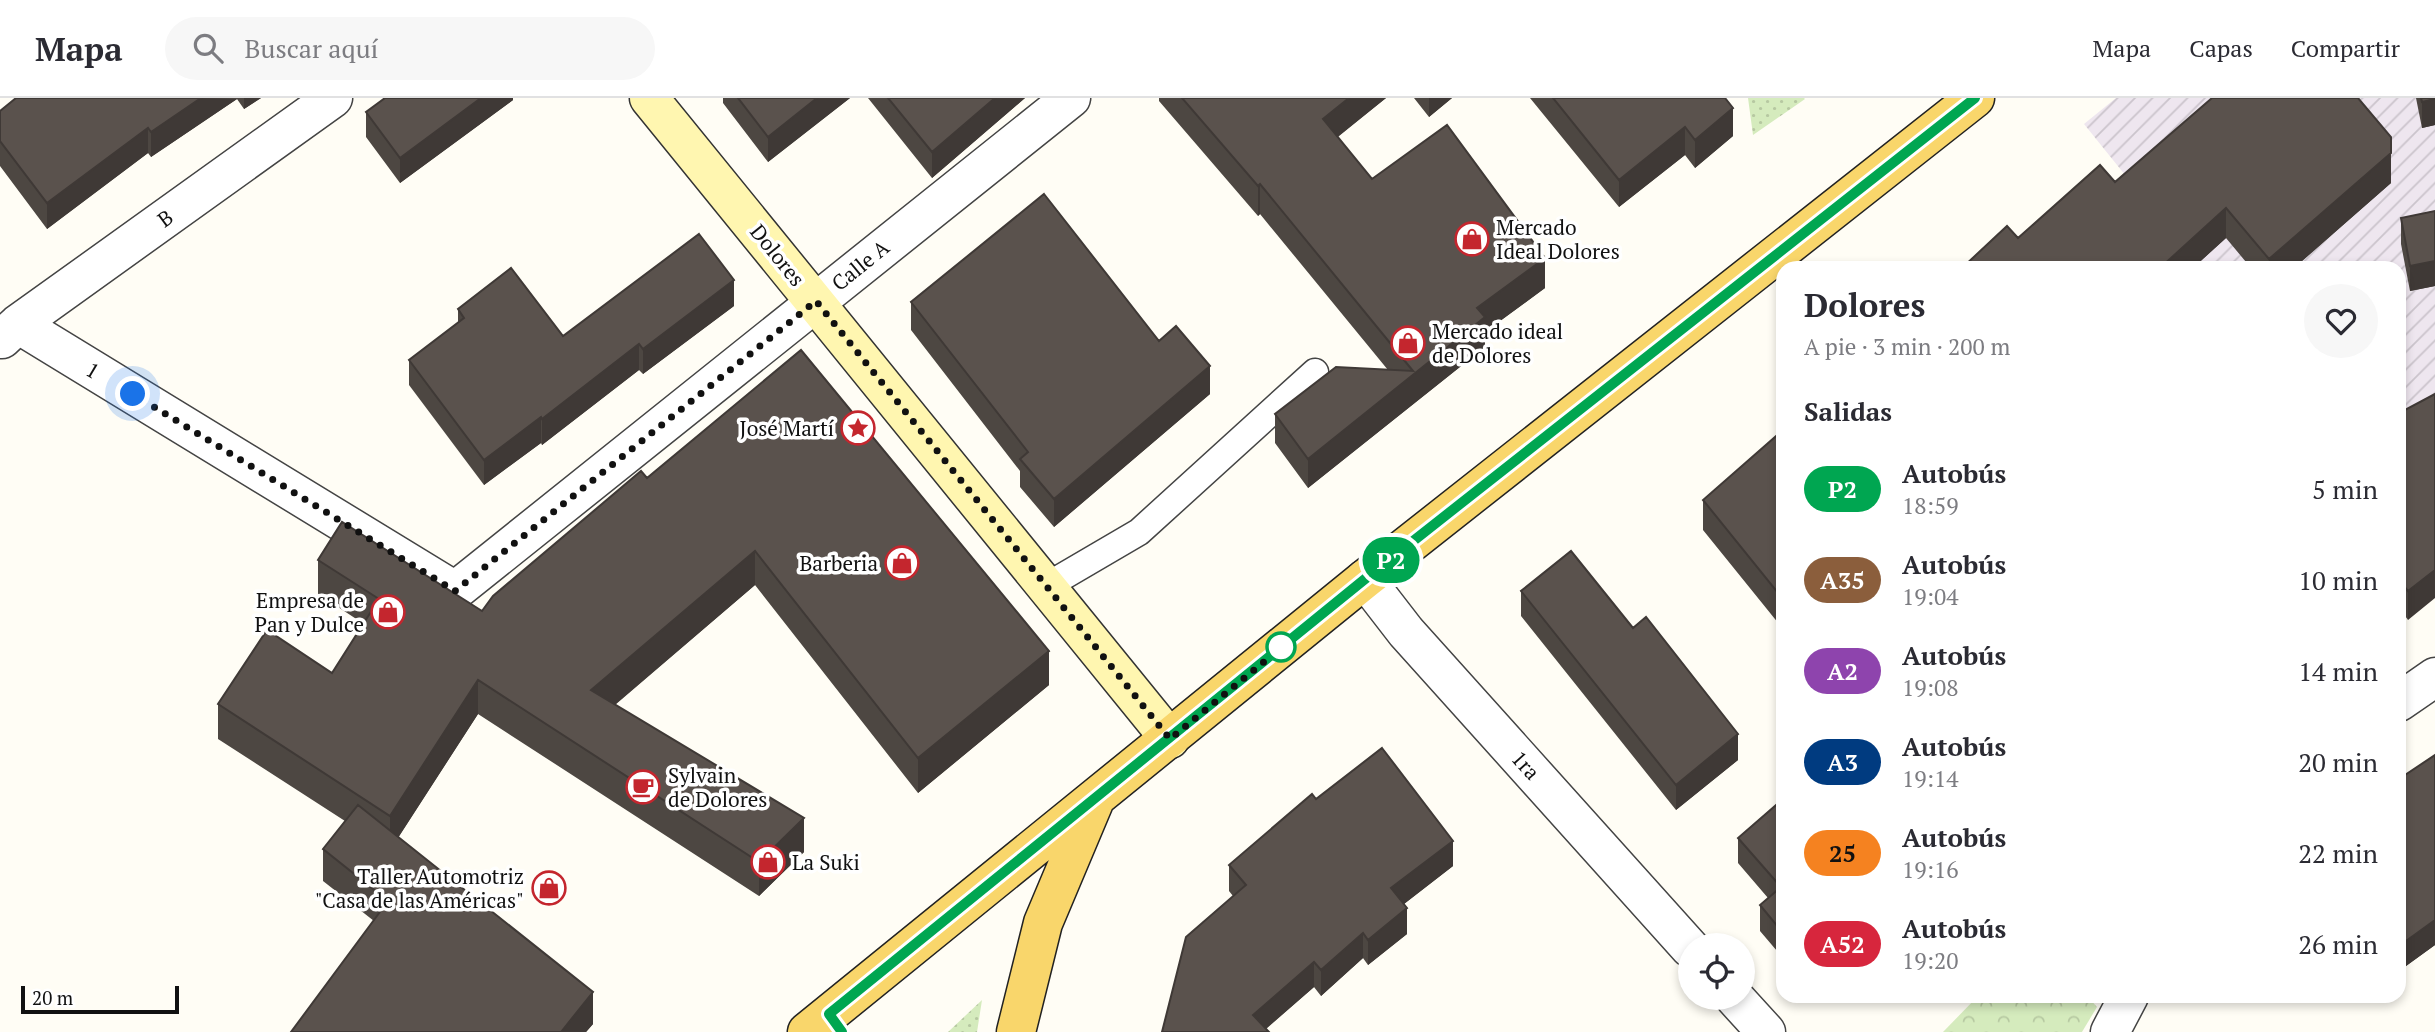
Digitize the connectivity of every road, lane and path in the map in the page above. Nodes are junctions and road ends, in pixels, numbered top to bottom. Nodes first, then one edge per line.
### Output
1 (333, 98) edge
2 (649, 98) edge
3 (1071, 98) edge
4 (1975, 98) edge
5 (816, 301) junction
6 (9, 332) edge
7 (1315, 372) dead end
8 (1365, 579) junction
9 (1045, 587) junction
10 (455, 591) joint
11 (2435, 677) edge
12 (2406, 697) edge
13 (1170, 739) junction
14 (1095, 799) junction
15 (1678, 935) edge
16 (2125, 1003) edge
17 (1746, 1010) edge
18 (826, 1026) edge
19 (1016, 1032) edge
20 (1766, 1032) edge
21 (2110, 1032) edge

1 - 6 street, B
2 - 5 street, Dolores
3 - 5 street, Calle A
4 - 8 main road
5 - 9 street, Dolores
5 - 10 street, Calle A
6 - 10 street, 1
7 - 9 lane
8 - 13 main road
8 - 15 street, 1ra
9 - 13 street, Dolores
11 - 12 street
13 - 14 main road
14 - 18 main road
14 - 19 main road
16 - 21 street
17 - 20 street

